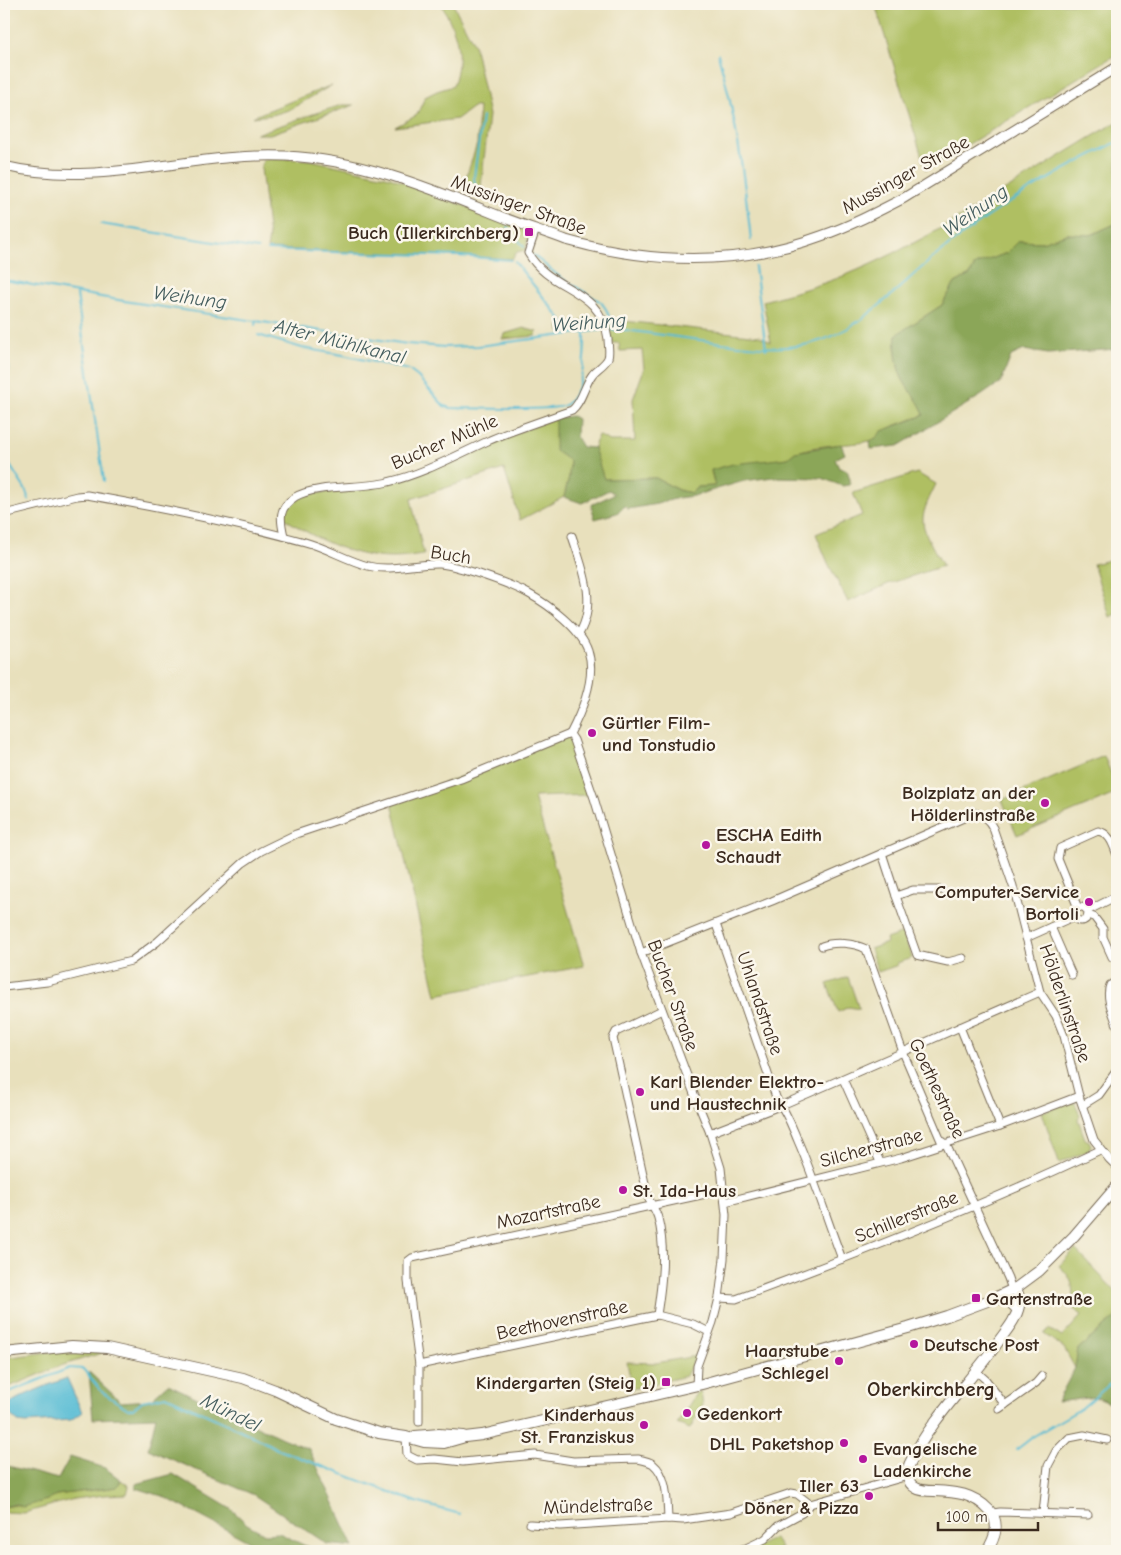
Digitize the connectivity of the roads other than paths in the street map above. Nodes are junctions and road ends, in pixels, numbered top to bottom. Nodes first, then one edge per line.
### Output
1 (1117, 67) edge
2 (4, 166) edge
3 (536, 229) junction
4 (4, 514) edge
5 (284, 536) junction
6 (572, 536) dead end
7 (579, 634) junction
8 (570, 734) junction
9 (882, 852) junction
10 (1117, 854) edge
11 (942, 890) dead end
12 (896, 896) junction
13 (1117, 896) edge
14 (1078, 908) junction
15 (1087, 913) junction
16 (1075, 916) junction
17 (716, 924) junction
18 (1051, 927) junction
19 (1026, 938) junction
20 (822, 946) dead end
21 (641, 953) junction
22 (1112, 957) dead end
23 (963, 958) dead end
24 (1072, 975) dead end
25 (1117, 982) edge
26 (4, 987) edge
27 (1040, 992) junction
28 (662, 1010) junction
29 (1117, 1025) edge
30 (960, 1026) junction
31 (902, 1052) junction
32 (1117, 1070) edge
33 (843, 1079) junction
34 (1079, 1096) junction
35 (782, 1105) junction
36 (1083, 1105) junction
37 (1000, 1126) junction
38 (710, 1133) junction
39 (946, 1144) junction
40 (1100, 1150) junction
41 (880, 1162) junction
42 (1117, 1167) edge
43 (814, 1179) junction
44 (1117, 1186) edge
45 (724, 1190) junction
46 (725, 1202) junction
47 (652, 1206) junction
48 (975, 1206) junction
49 (842, 1259) junction
50 (1014, 1289) junction
51 (719, 1298) junction
52 (995, 1298) junction
53 (1016, 1312) junction
54 (657, 1315) junction
55 (710, 1332) junction
56 (4, 1353) edge
57 (419, 1365) junction
58 (977, 1372) junction
59 (1042, 1376) dead end
60 (696, 1386) junction
61 (419, 1422) dead end
62 (406, 1437) junction
63 (1106, 1440) dead end
64 (908, 1476) junction
65 (810, 1504) junction
66 (993, 1513) junction
67 (1043, 1513) junction
68 (1088, 1515) dead end
69 (668, 1519) junction
70 (530, 1524) dead end
71 (734, 1551) edge
72 (987, 1551) edge

1 - 3 street, Mussinger Straße
2 - 3 street, Mussinger Straße
3 - 5 street, Bucher Mühle
4 - 5 street
5 - 7 street, Buch
6 - 7 street
7 - 8 street, Buch
8 - 21 street, Bucher Straße
8 - 26 street
9 - 12 street
9 - 17 street
9 - 19 street, Hölderlinstraße
10 - 14 street
11 - 12 street
12 - 23 street
13 - 15 street
14 - 15 street
14 - 16 street
15 - 16 street
15 - 22 street
16 - 18 street
17 - 21 street
17 - 35 street, Uhlandstraße
18 - 19 street
18 - 24 street
19 - 27 street, Hölderlinstraße
20 - 31 street, Goethestraße
21 - 28 street, Bucher Straße
25 - 29 street
27 - 30 street
27 - 34 street, Hölderlinstraße
28 - 38 street, Bucher Straße
28 - 47 street
30 - 31 street
30 - 37 street
31 - 33 street
31 - 39 street, Goethestraße
32 - 36 street
33 - 35 street
33 - 41 street
34 - 36 street, Hölderlinstraße
34 - 37 street, Silcherstraße
35 - 38 street
35 - 43 street, Uhlandstraße
36 - 40 street, Hölderlinstraße
37 - 39 street, Silcherstraße
38 - 45 street, Bucher Straße
39 - 41 street, Silcherstraße
39 - 48 street, Goethestraße
40 - 42 street, Hölderlinstraße
40 - 48 street, Schillerstraße
41 - 43 street, Silcherstraße
43 - 46 street, Silcherstraße
43 - 49 street, Uhlandstraße
44 - 50 main road
45 - 46 street, Bucher Straße
45 - 47 street, Mozartstraße
46 - 51 street, Bucher Straße
47 - 54 street
47 - 57 street, Mozartstraße
48 - 49 street, Schillerstraße
48 - 50 street, Goethestraße
49 - 51 street, Schillerstraße
50 - 52 main road
50 - 53 main road
51 - 55 street, Bucher Straße
52 - 53 main road
52 - 60 main road
53 - 58 main road
54 - 55 street, Beethovenstraße
54 - 57 street, Beethovenstraße
55 - 60 street, Bucher Straße
56 - 62 main road
57 - 61 street
58 - 59 street
58 - 64 main road
60 - 62 main road
62 - 69 street, Mündelstraße
63 - 67 street
64 - 65 street
64 - 66 main road
65 - 69 street, Mündelstraße
65 - 71 street
66 - 67 street
66 - 72 main road
67 - 68 street
69 - 70 street, Mündelstraße

